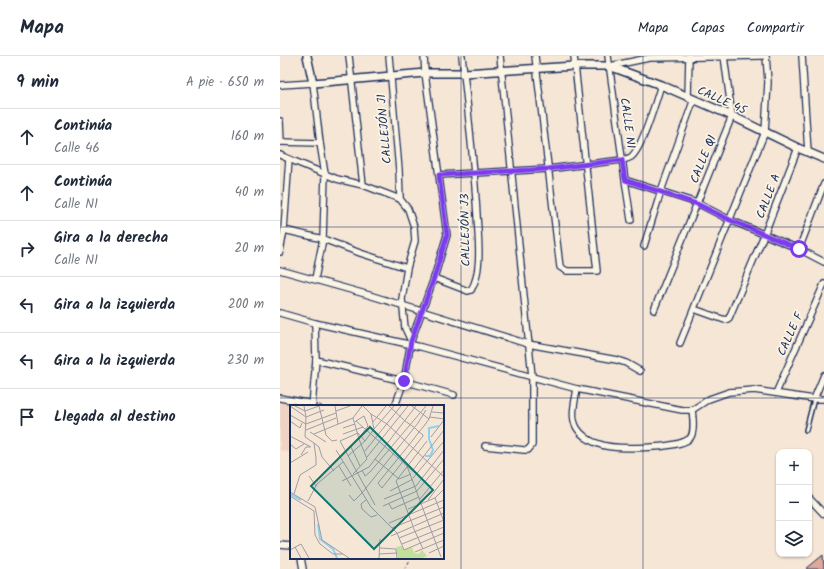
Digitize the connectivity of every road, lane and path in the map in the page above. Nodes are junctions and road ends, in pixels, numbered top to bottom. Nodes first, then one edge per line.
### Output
1 (307, 56) edge
2 (349, 56) edge
3 (389, 56) edge
4 (424, 56) edge
5 (462, 56) edge
6 (500, 56) edge
7 (535, 56) edge
8 (574, 56) edge
9 (608, 56) edge
10 (689, 56) edge
11 (724, 56) edge
12 (762, 56) edge
13 (766, 56) edge
14 (802, 56) edge
15 (649, 57) edge
16 (575, 66) junction
17 (609, 66) junction
18 (536, 69) junction
19 (503, 70) junction
20 (425, 73) junction
21 (464, 73) junction
22 (390, 77) junction
23 (352, 79) junction
24 (313, 83) junction
25 (280, 85) edge
26 (661, 85) junction
27 (691, 98) junction
28 (732, 116) junction
29 (280, 121) edge
30 (765, 132) junction
31 (280, 142) edge
32 (320, 143) junction
33 (798, 148) junction
34 (808, 152) junction
35 (280, 155) edge
36 (289, 159) junction
37 (824, 159) edge
38 (622, 160) junction
39 (586, 165) junction
40 (548, 169) junction
41 (511, 171) junction
42 (475, 173) junction
43 (325, 174) junction
44 (439, 175) junction
45 (625, 180) junction
46 (824, 184) edge
47 (363, 185) junction
48 (661, 192) junction
49 (400, 199) junction
50 (697, 204) junction
51 (631, 220) dead end
52 (730, 220) junction
53 (284, 230) junction
54 (764, 235) junction
55 (323, 239) junction
56 (644, 246) dead end
57 (799, 249) junction
58 (280, 252) edge
59 (824, 262) edge
60 (407, 268) junction
61 (280, 270) edge
62 (434, 278) junction
63 (315, 279) junction
64 (824, 284) edge
65 (402, 306) junction
66 (694, 309) junction
67 (654, 310) dead end
68 (422, 311) junction
69 (280, 313) edge
70 (315, 324) junction
71 (411, 343) junction
72 (680, 343) dead end
73 (528, 344) junction
74 (316, 360) junction
75 (640, 371) dead end
76 (824, 375) edge
77 (532, 376) junction
78 (404, 381) junction
79 (577, 389) junction
80 (776, 393) junction
81 (454, 395) dead end
82 (280, 398) edge
83 (814, 399) junction
84 (824, 399) edge
85 (312, 405) edge
86 (395, 405) edge
87 (692, 410) junction
88 (806, 430) dead end
89 (485, 446) dead end
90 (812, 501) edge
91 (824, 514) edge
92 (280, 545) edge
93 (290, 546) edge
94 (301, 559) edge
95 (410, 559) edge
96 (303, 569) edge
97 (405, 569) edge

1 - 24 street
2 - 23 street
3 - 22 street, CALLEJÓN J1
4 - 20 street
5 - 21 street, CALLEJÓN J3
6 - 19 street
7 - 18 street
8 - 16 street
9 - 17 street, CALLE N1
10 - 11 street
10 - 15 street
10 - 27 street
11 - 12 street
11 - 28 street, CALLE Q1
13 - 30 street
14 - 34 street
15 - 17 street
16 - 17 street
16 - 18 street
16 - 39 street
17 - 26 street, CALLE 45
17 - 38 street, CALLE N1
18 - 19 street
18 - 40 street
19 - 21 street
19 - 41 street
20 - 21 street
20 - 22 street
20 - 44 street
21 - 42 street, CALLEJÓN J3
22 - 23 street
22 - 49 street, CALLEJÓN J1
23 - 24 street
23 - 47 street
24 - 25 street
24 - 32 street
26 - 27 street, CALLE 45
26 - 38 street
27 - 28 street, CALLE 45
27 - 48 street
28 - 30 street, CALLE 45
28 - 50 street, CALLE Q1
29 - 31 street
30 - 33 street, CALLE 45
30 - 52 street
31 - 32 street
32 - 43 street
33 - 34 street, CALLE 45
33 - 54 street, CALLE A
34 - 37 street, CALLE 45
35 - 36 street
36 - 43 street
36 - 53 street
38 - 39 street
38 - 45 street, CALLE N1
39 - 40 street
39 - 40 street
40 - 41 street
41 - 42 street
41 - 73 street
42 - 44 street
42 - 62 street, CALLEJÓN J3
43 - 47 street
43 - 55 street
44 - 62 street
45 - 48 street
45 - 51 street, CALLE N1
46 - 57 street
47 - 49 street
48 - 50 street
48 - 56 street
49 - 60 street
50 - 52 street
50 - 67 street, CALLE Q1
52 - 54 street
52 - 66 street
53 - 55 street
53 - 58 street
54 - 57 street
54 - 66 street, CALLE A
55 - 60 street
55 - 63 street
57 - 59 street
60 - 65 street
61 - 63 street
62 - 68 street
63 - 65 street
64 - 80 street, CALLE F
65 - 68 street
65 - 71 street
66 - 72 street
68 - 71 street
68 - 73 street
69 - 70 street
70 - 71 street
70 - 74 street
71 - 77 street
71 - 78 street
73 - 75 street
73 - 77 street
74 - 78 street
74 - 85 street
76 - 83 street
77 - 79 street
77 - 89 street
78 - 81 street
78 - 86 street
79 - 87 street
79 - 87 street
80 - 83 street
80 - 87 street
82 - 85 street
83 - 84 street
83 - 88 lane
90 - 91 street
92 - 93 street
94 - 96 street
95 - 97 path

